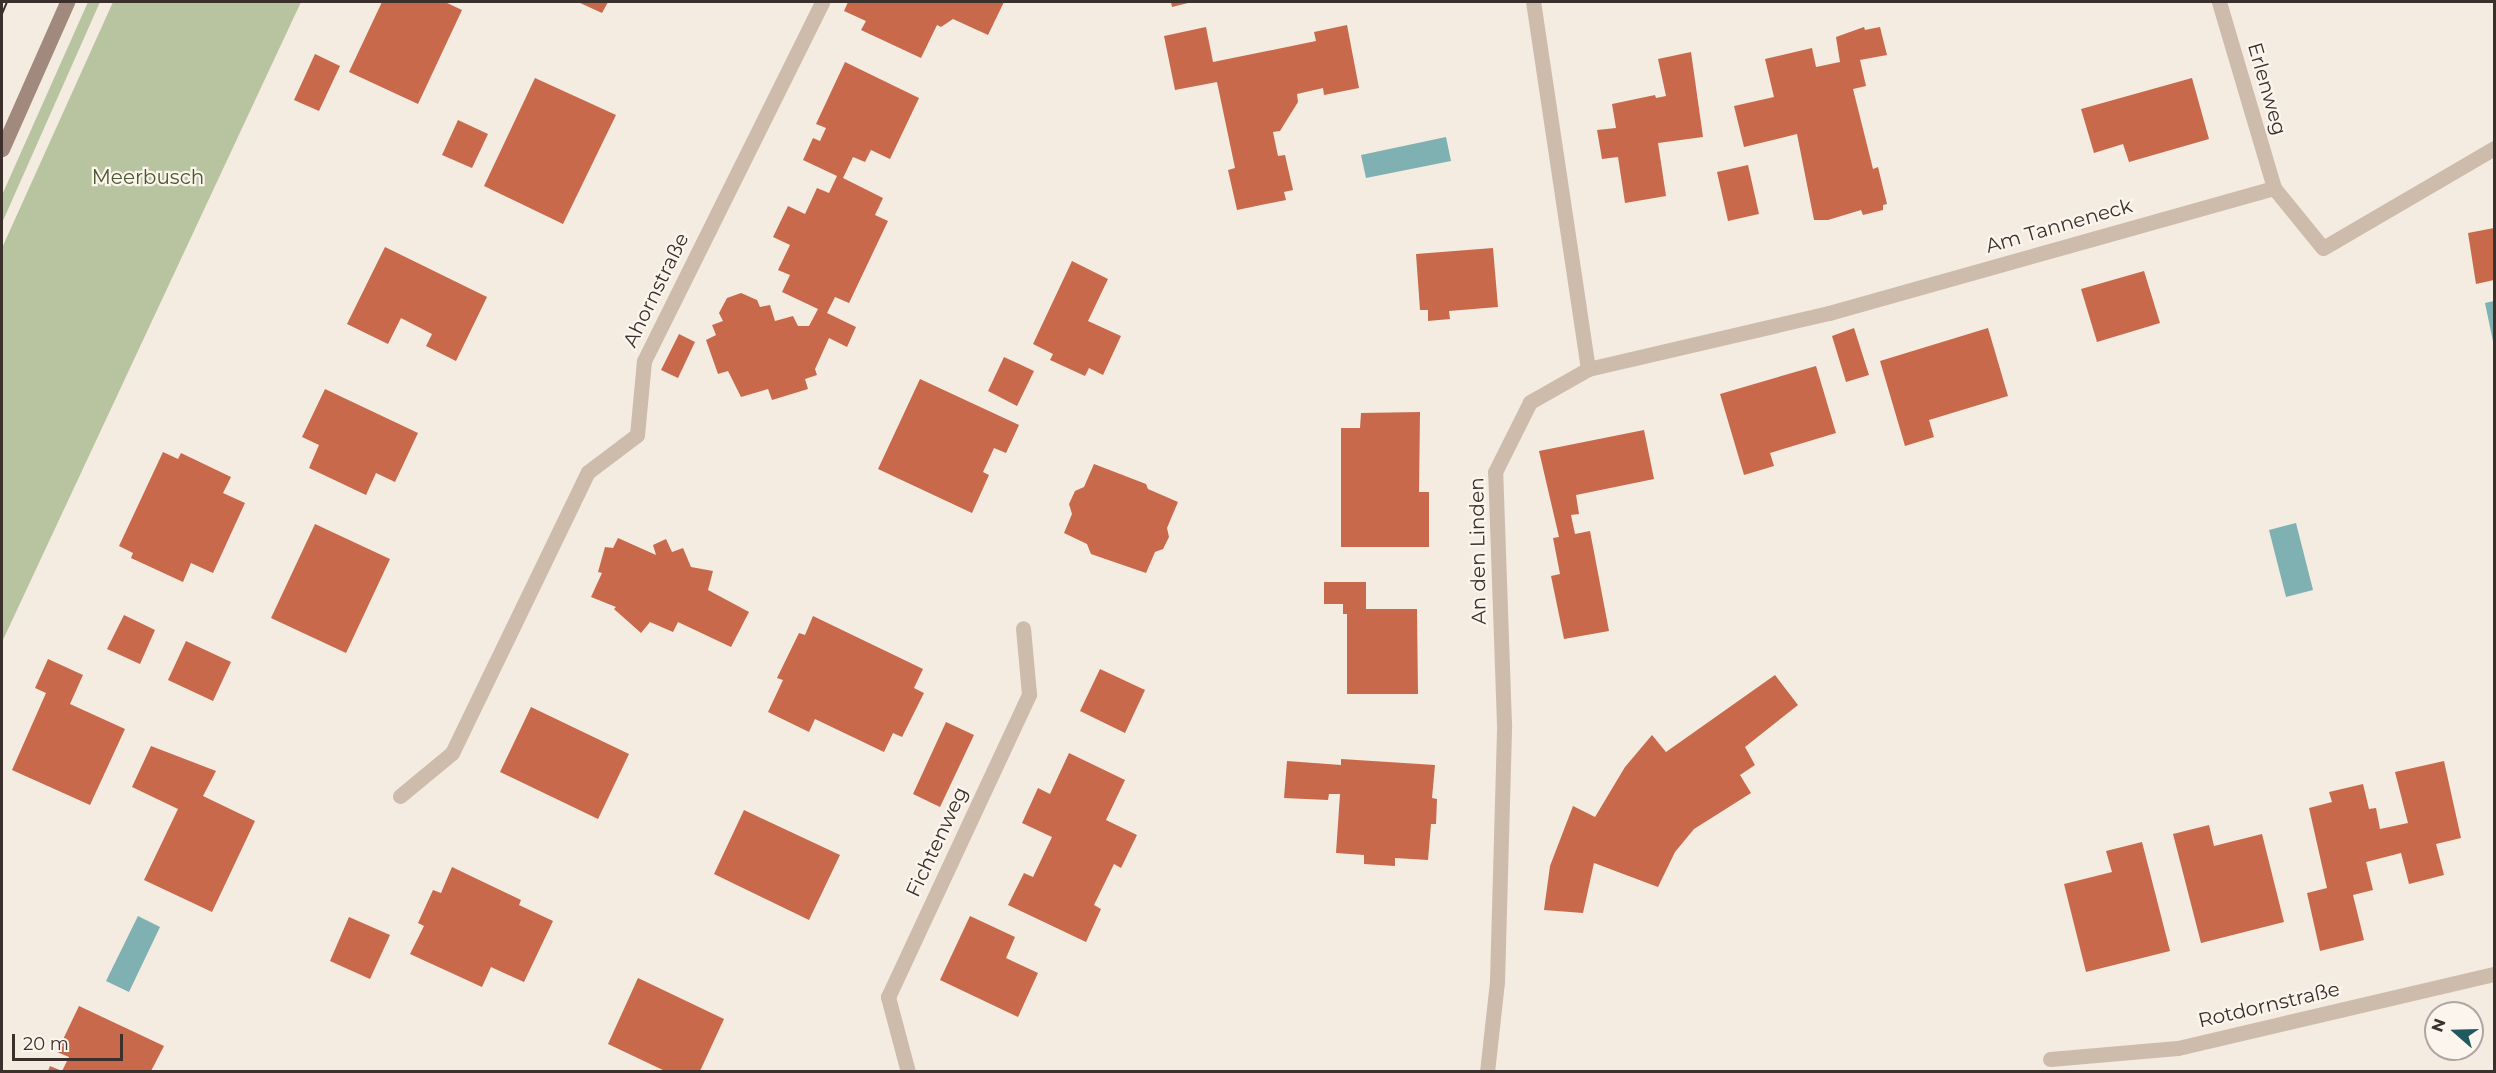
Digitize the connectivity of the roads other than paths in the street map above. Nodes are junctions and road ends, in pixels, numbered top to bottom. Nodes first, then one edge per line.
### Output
1 (68, 2) edge
2 (822, 2) edge
3 (1533, 2) edge
4 (2219, 2) edge
5 (2494, 148) edge
6 (2, 149) edge
7 (2274, 188) junction
8 (1588, 369) junction
9 (1023, 628) dead end
10 (399, 796) dead end
11 (2494, 974) edge
12 (2050, 1059) dead end
13 (908, 1071) edge
14 (1487, 1071) edge

1 - 6 main road
2 - 10 street, Ahornstraße
3 - 8 street
4 - 7 street, Erlenweg
5 - 7 street
7 - 8 street, Am Tanneneck
8 - 14 street, An den Linden
9 - 13 street, Fichtenweg
11 - 12 street, Rotdornstraße

